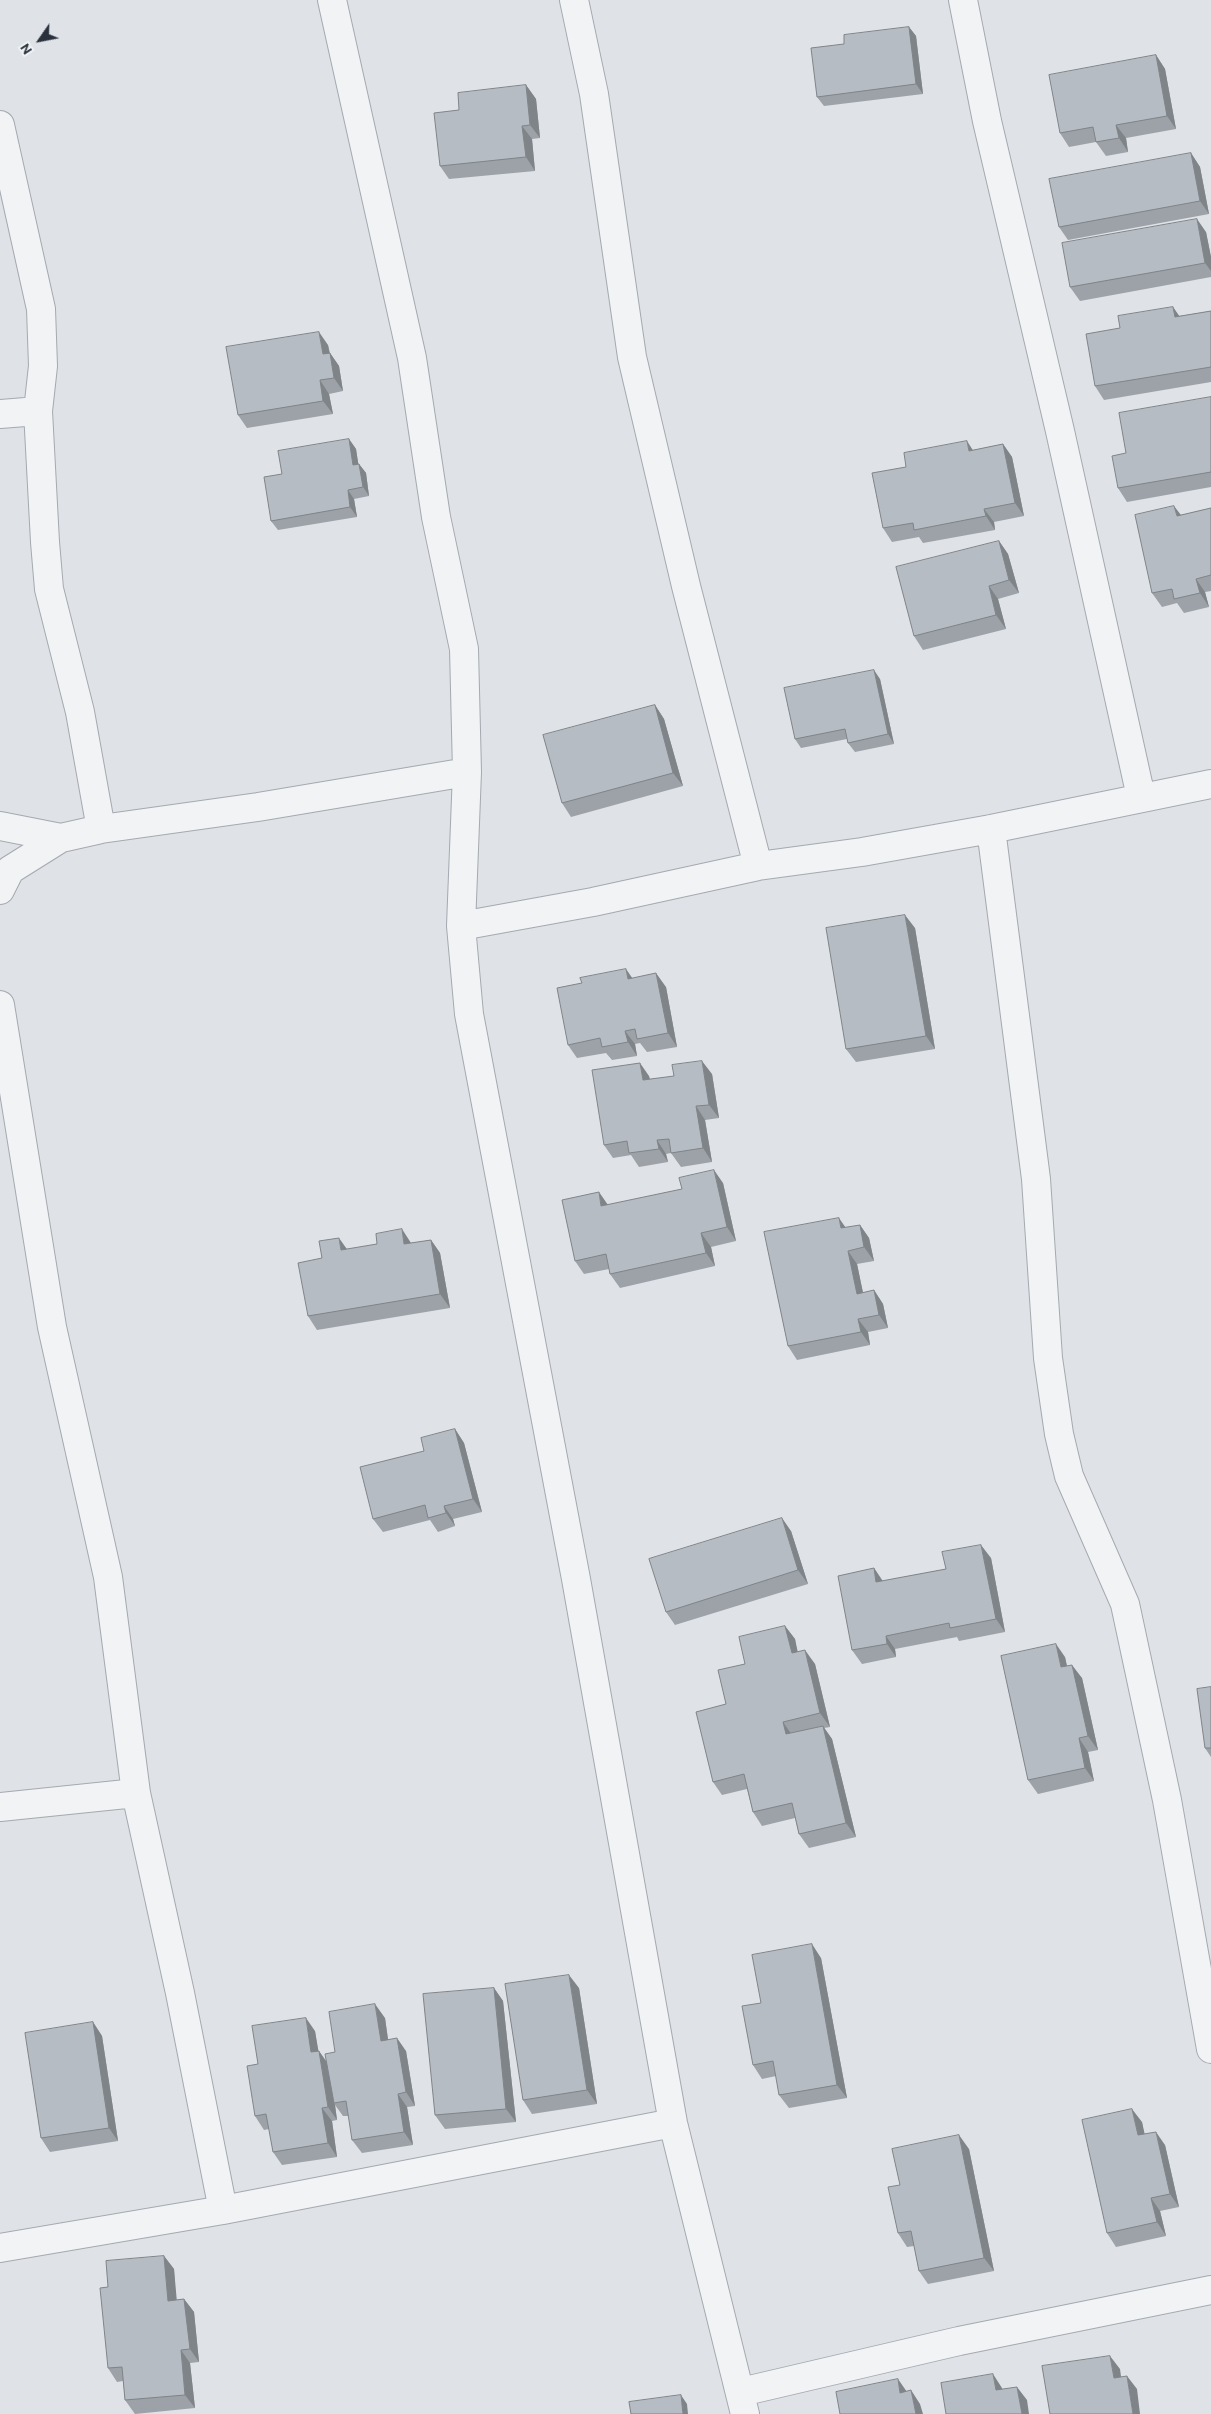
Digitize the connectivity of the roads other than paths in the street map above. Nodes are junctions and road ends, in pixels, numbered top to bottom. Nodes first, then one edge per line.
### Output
1 (332, 0) edge
2 (574, 0) edge
3 (963, 0) edge
4 (0, 125) edge
5 (38, 411) junction
6 (0, 414) edge
7 (467, 772) junction
8 (1211, 784) edge
9 (1141, 797) junction
10 (0, 826) edge
11 (101, 829) junction
12 (991, 829) junction
13 (61, 838) junction
14 (758, 866) junction
15 (0, 890) edge
16 (462, 926) junction
17 (0, 1005) edge
18 (136, 1793) junction
19 (0, 1807) edge
20 (1211, 2049) edge
21 (673, 2123) junction
22 (223, 2210) junction
23 (0, 2248) edge
24 (1211, 2290) edge
25 (743, 2403) edge

1 - 7 street
2 - 14 street
3 - 9 street
4 - 5 street
5 - 6 street
5 - 11 street
7 - 11 street
7 - 16 street
8 - 9 street
9 - 12 street
10 - 13 street
11 - 13 street
12 - 14 street
12 - 20 street
13 - 15 street
14 - 16 street
16 - 21 street
17 - 18 street
18 - 19 street
18 - 22 street
21 - 22 street
21 - 25 street
22 - 23 street
24 - 25 street

